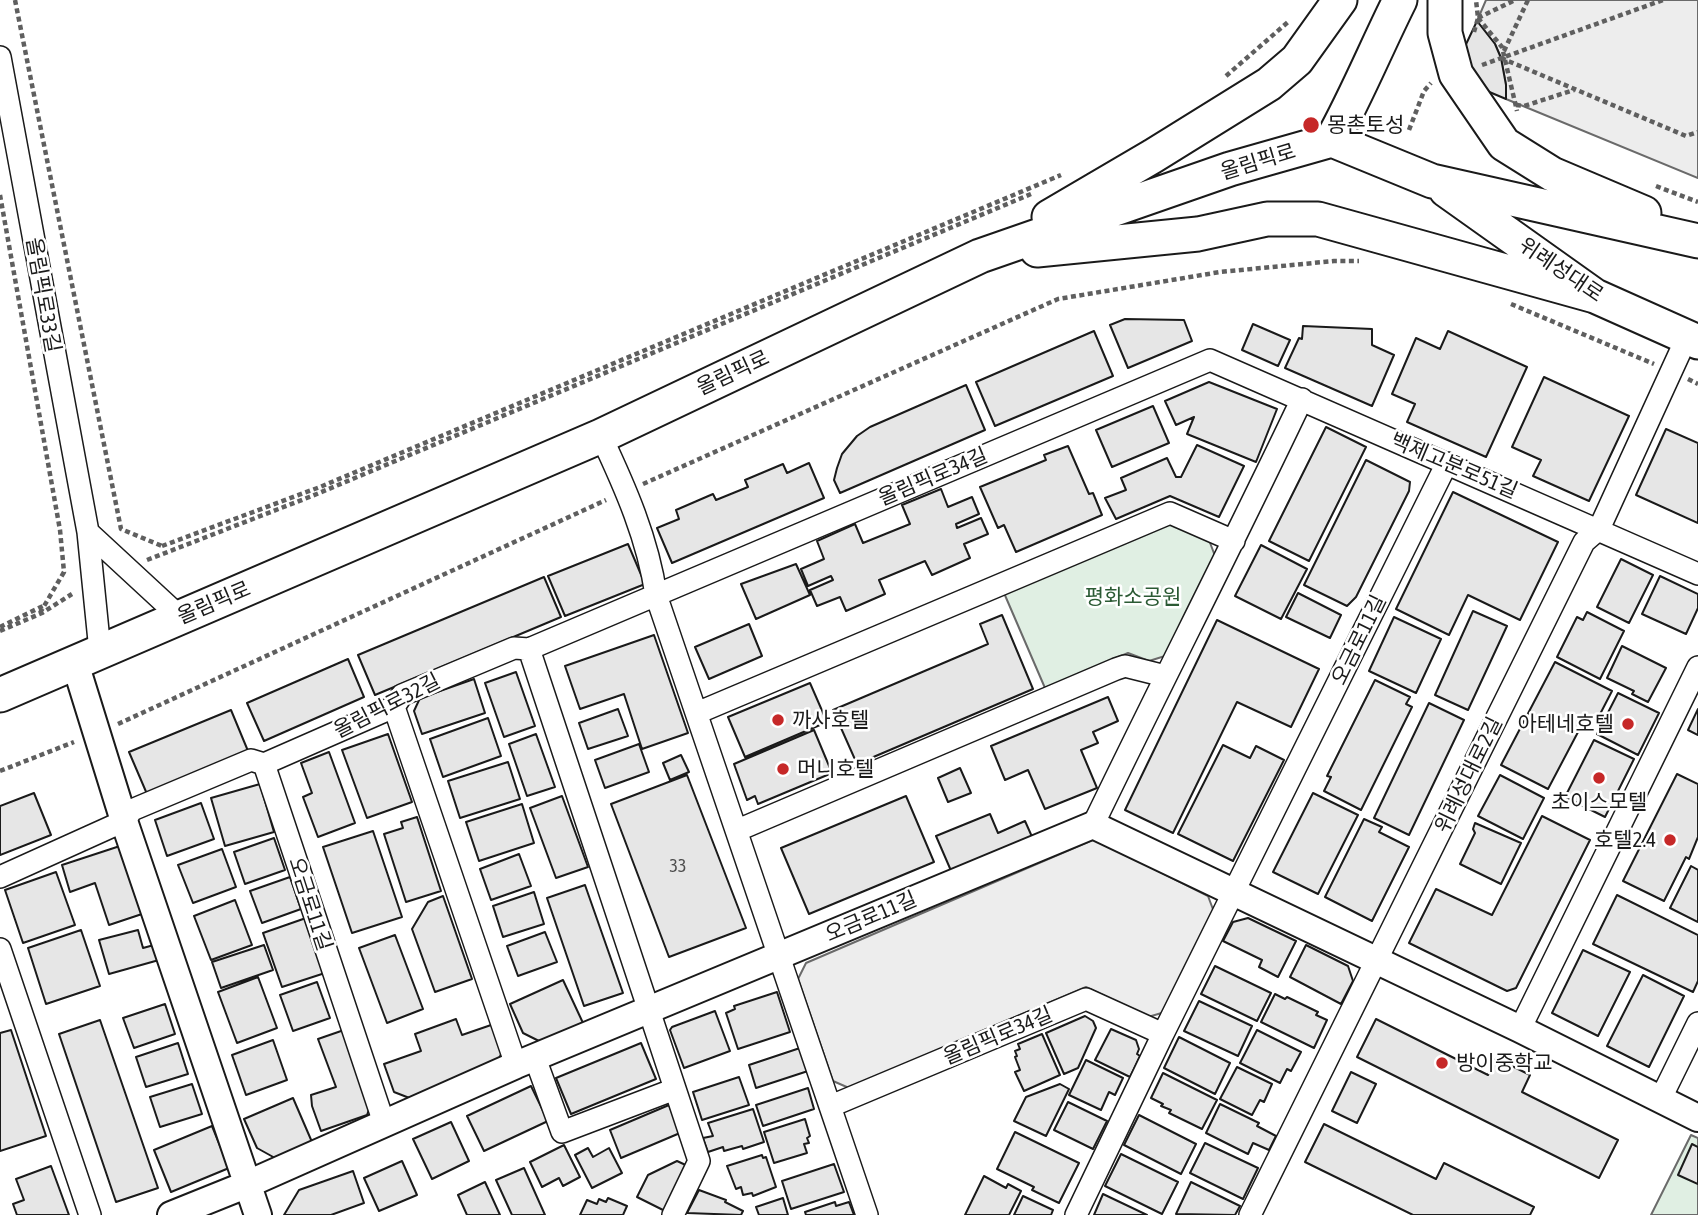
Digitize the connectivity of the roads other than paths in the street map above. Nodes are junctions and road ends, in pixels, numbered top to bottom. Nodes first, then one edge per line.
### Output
1 (1340, 0) edge
2 (1400, 0) edge
3 (1445, 0) edge
4 (0, 57) edge
5 (1332, 140) junction
6 (1432, 181) junction
7 (1698, 236) edge
8 (1698, 241) edge
9 (980, 256) junction
10 (1595, 296) junction
11 (1693, 340) edge
12 (1210, 360) joint
13 (1302, 399) junction
14 (601, 436) junction
15 (1447, 463) junction
16 (1600, 529) junction
17 (88, 533) junction
18 (1234, 541) junction
19 (1698, 574) edge
20 (656, 595) junction
21 (181, 618) junction
22 (528, 649) junction
23 (88, 657) junction
24 (1698, 667) edge
25 (1164, 676) junction
26 (0, 695) edge
27 (394, 707) junction
28 (697, 713) junction
29 (264, 764) junction
30 (124, 821) junction
31 (1093, 825) junction
32 (738, 830) junction
33 (0, 877) edge
34 (1233, 892) junction
35 (0, 949) edge
36 (779, 955) junction
37 (1376, 960) junction
38 (648, 1011) junction
39 (1698, 1023) edge
40 (1520, 1029) junction
41 (1163, 1034) junction
42 (526, 1062) junction
43 (675, 1089) junction
44 (1660, 1100) junction
45 (831, 1106) junction
46 (1698, 1118) edge
47 (383, 1123) junction
48 (248, 1184) junction
49 (90, 1215) edge
50 (171, 1215) edge
51 (258, 1215) edge
52 (673, 1215) edge
53 (867, 1215) edge
54 (1076, 1215) edge
55 (1250, 1215) edge

1 - 9 main road
2 - 5 main road
3 - 7 main road
4 - 17 street, 올림픽로33길
5 - 6 main road, 위례성대로
5 - 9 main road, 올림픽로
6 - 8 main road, 위례성대로
6 - 10 main road, 위례성대로
9 - 10 main road
9 - 14 main road, 올림픽로
10 - 11 main road, 위례성대로
11 - 16 street, 위례성대로2길
12 - 13 street, 백제고분로51길
12 - 20 street, 올림픽로34길
13 - 15 street, 백제고분로51길
13 - 18 street
14 - 20 street
14 - 21 main road, 올림픽로
15 - 16 street, 백제고분로51길
15 - 34 street, 오금로11길
16 - 19 street, 백제고분로51길
16 - 37 street, 위례성대로2길
17 - 21 street
17 - 23 street, 올림픽로33길
18 - 25 street
18 - 28 street
20 - 22 street, 올림픽로32길
20 - 28 street
21 - 23 main road, 올림픽로
22 - 27 street, 올림픽로32길
22 - 38 street
23 - 26 main road, 올림픽로
23 - 30 street
24 - 40 street
25 - 31 street
25 - 32 street
27 - 29 street, 올림픽로32길
27 - 42 street
28 - 32 street
29 - 30 street, 올림픽로32길
29 - 47 street, 오금로11길
30 - 33 street, 올림픽로32길
30 - 48 street
31 - 34 street
31 - 36 street, 오금로11길
32 - 36 street
34 - 37 street
34 - 41 street
35 - 49 street
36 - 38 street, 오금로11길
36 - 45 street
37 - 40 street
37 - 55 street, 위례성대로2길
38 - 42 street, 오금로11길
38 - 43 street
39 - 44 street
40 - 44 street
41 - 45 street, 올림픽로34길
41 - 54 street
42 - 43 street
42 - 47 street, 오금로11길
43 - 52 street
44 - 46 street
45 - 53 street
47 - 48 street, 오금로11길
48 - 50 street, 오금로11길
48 - 51 street

